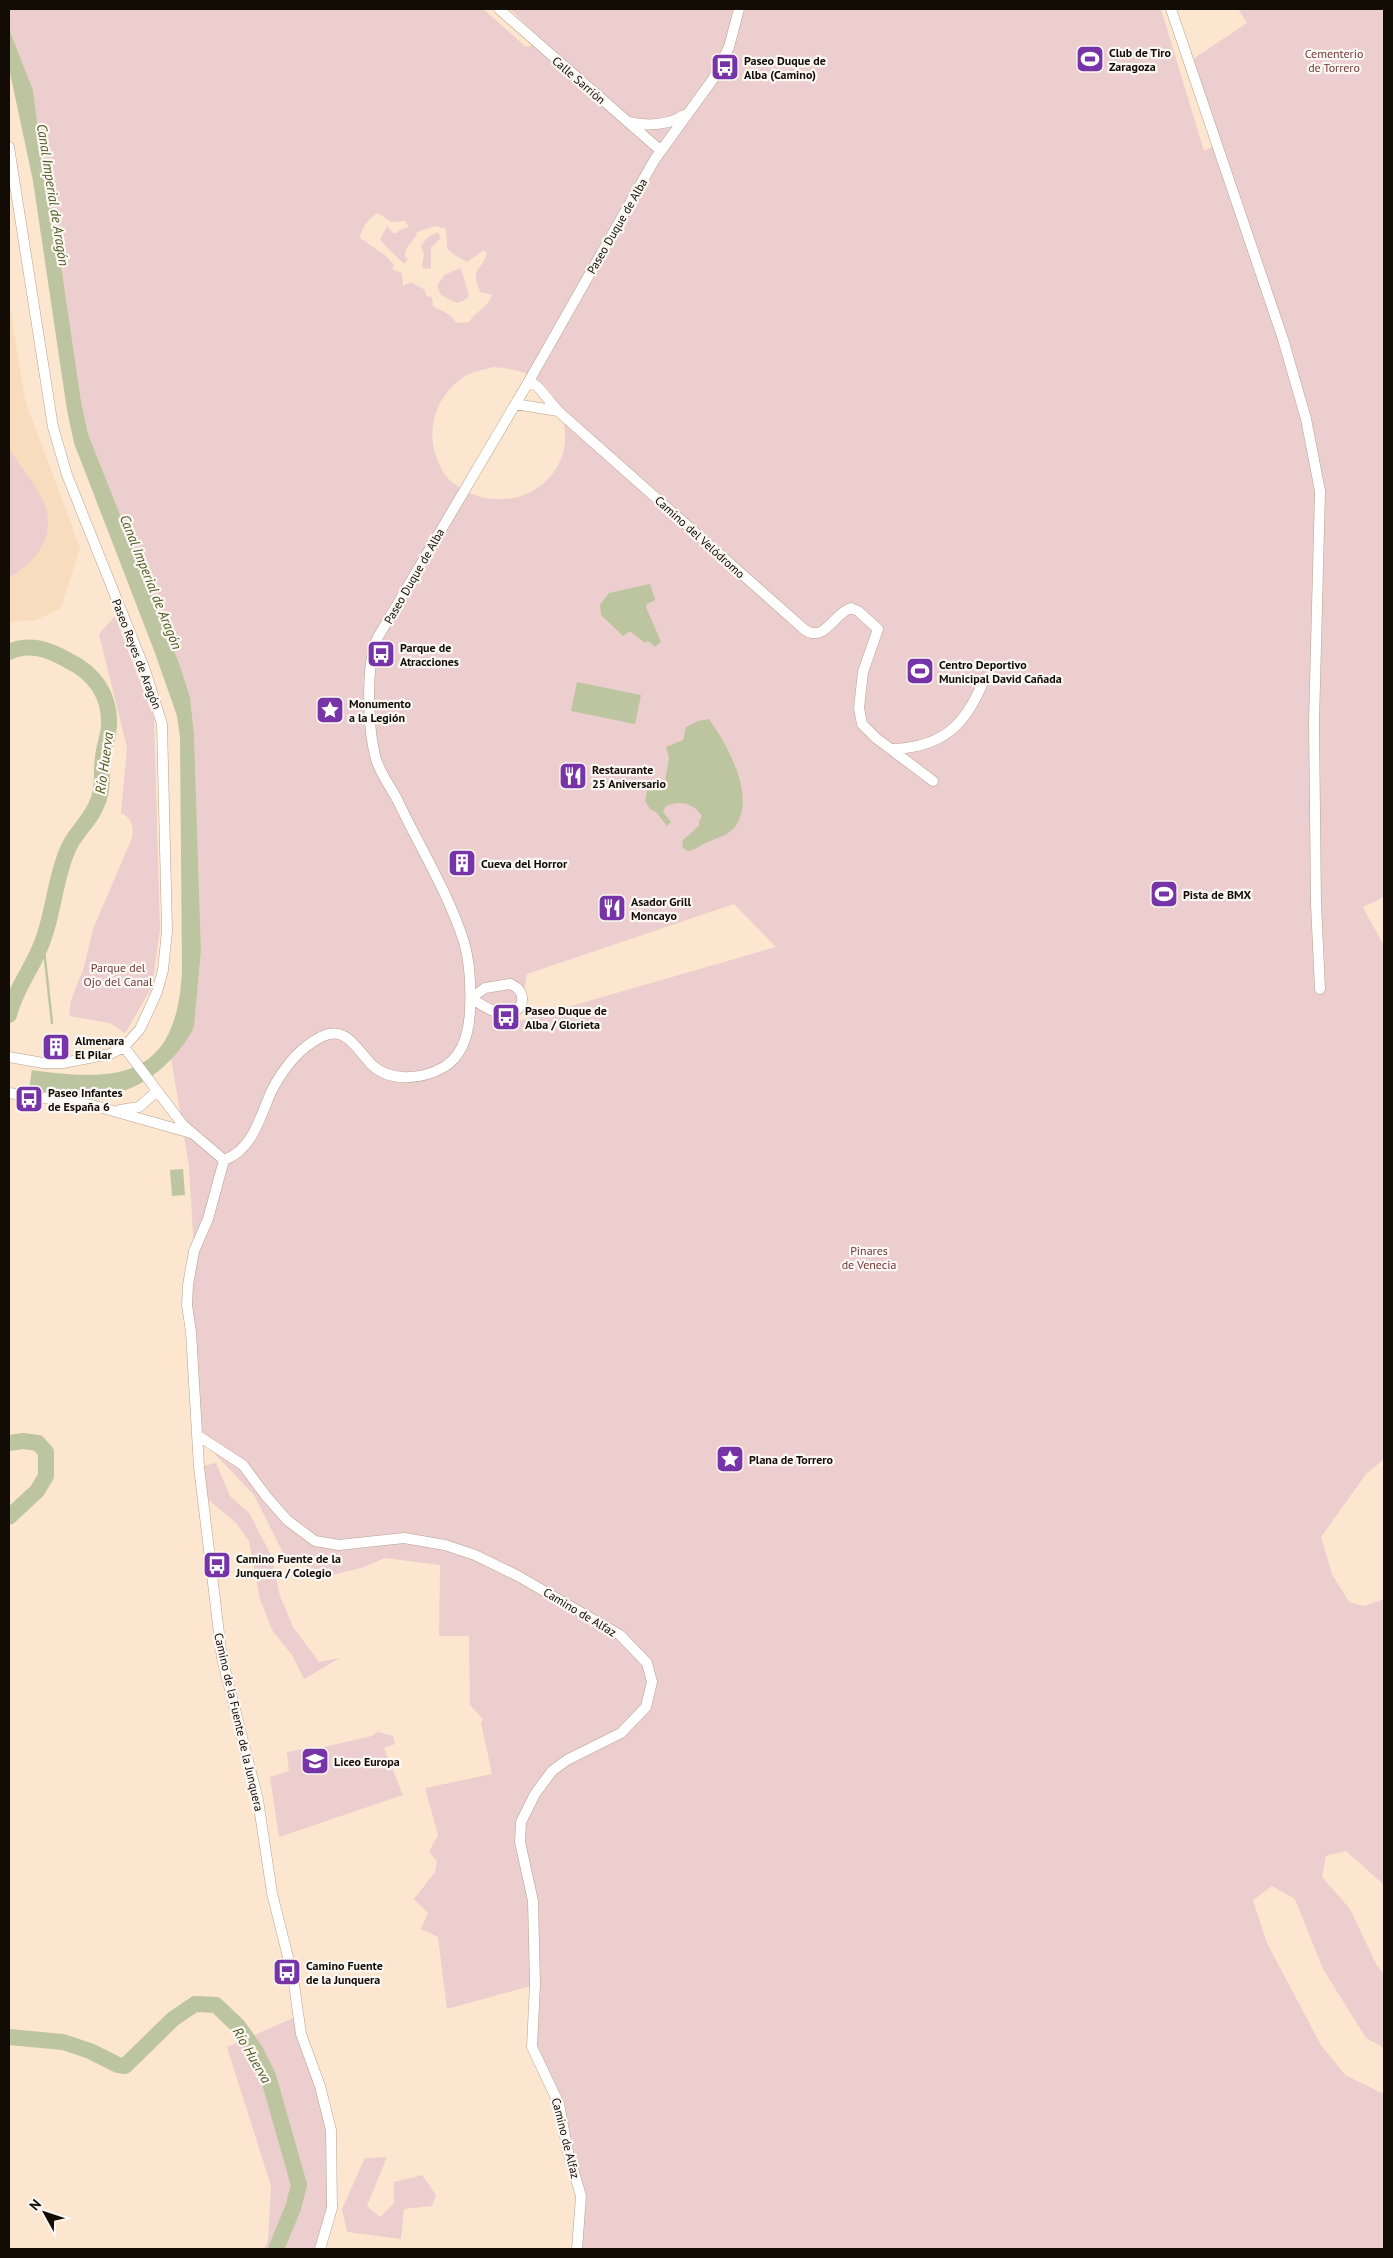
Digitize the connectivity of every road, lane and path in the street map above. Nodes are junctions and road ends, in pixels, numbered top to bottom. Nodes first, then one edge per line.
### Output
1 (499, 9) edge
2 (739, 9) edge
3 (1171, 9) edge
4 (689, 111) junction
5 (627, 121) junction
6 (9, 146) edge
7 (660, 150) junction
8 (529, 381) junction
9 (515, 404) junction
10 (558, 410) junction
11 (983, 682) dead end
12 (893, 749) junction
13 (932, 781) dead end
14 (469, 979) junction
15 (485, 988) junction
16 (1320, 989) dead end
17 (471, 998) junction
18 (124, 1047) junction
19 (9, 1057) edge
20 (154, 1087) junction
21 (9, 1093) edge
22 (109, 1110) junction
23 (191, 1133) junction
24 (224, 1160) junction
25 (197, 1435) junction
26 (320, 2249) edge
27 (576, 2249) edge

1 - 5 street, Calle Sarrión
2 - 4 street, Paseo Duque de Alba
3 - 16 street
4 - 5 street
4 - 7 street, Paseo Duque de Alba
5 - 7 street, Calle Sarrión
6 - 18 street, Paseo Reyes de Aragón
7 - 8 street, Paseo Duque de Alba
8 - 9 street, Paseo Duque de Alba
8 - 10 street, Camino del Velódromo
9 - 10 street
9 - 14 street, Paseo Duque de Alba
10 - 12 street, Camino del Velódromo
11 - 12 street
12 - 13 street
14 - 15 street
14 - 17 street, Paseo Duque de Alba
15 - 17 street
15 - 17 street
17 - 24 street, Paseo Duque de Alba
18 - 19 street, Paseo Reyes de Aragón
18 - 20 street
20 - 22 street
20 - 23 street
21 - 22 street
22 - 23 street
23 - 24 street
24 - 25 street, Camino de la Fuente de la Junquera
25 - 26 street, Camino de la Fuente de la Junquera
25 - 27 street, Camino de Alfaz

